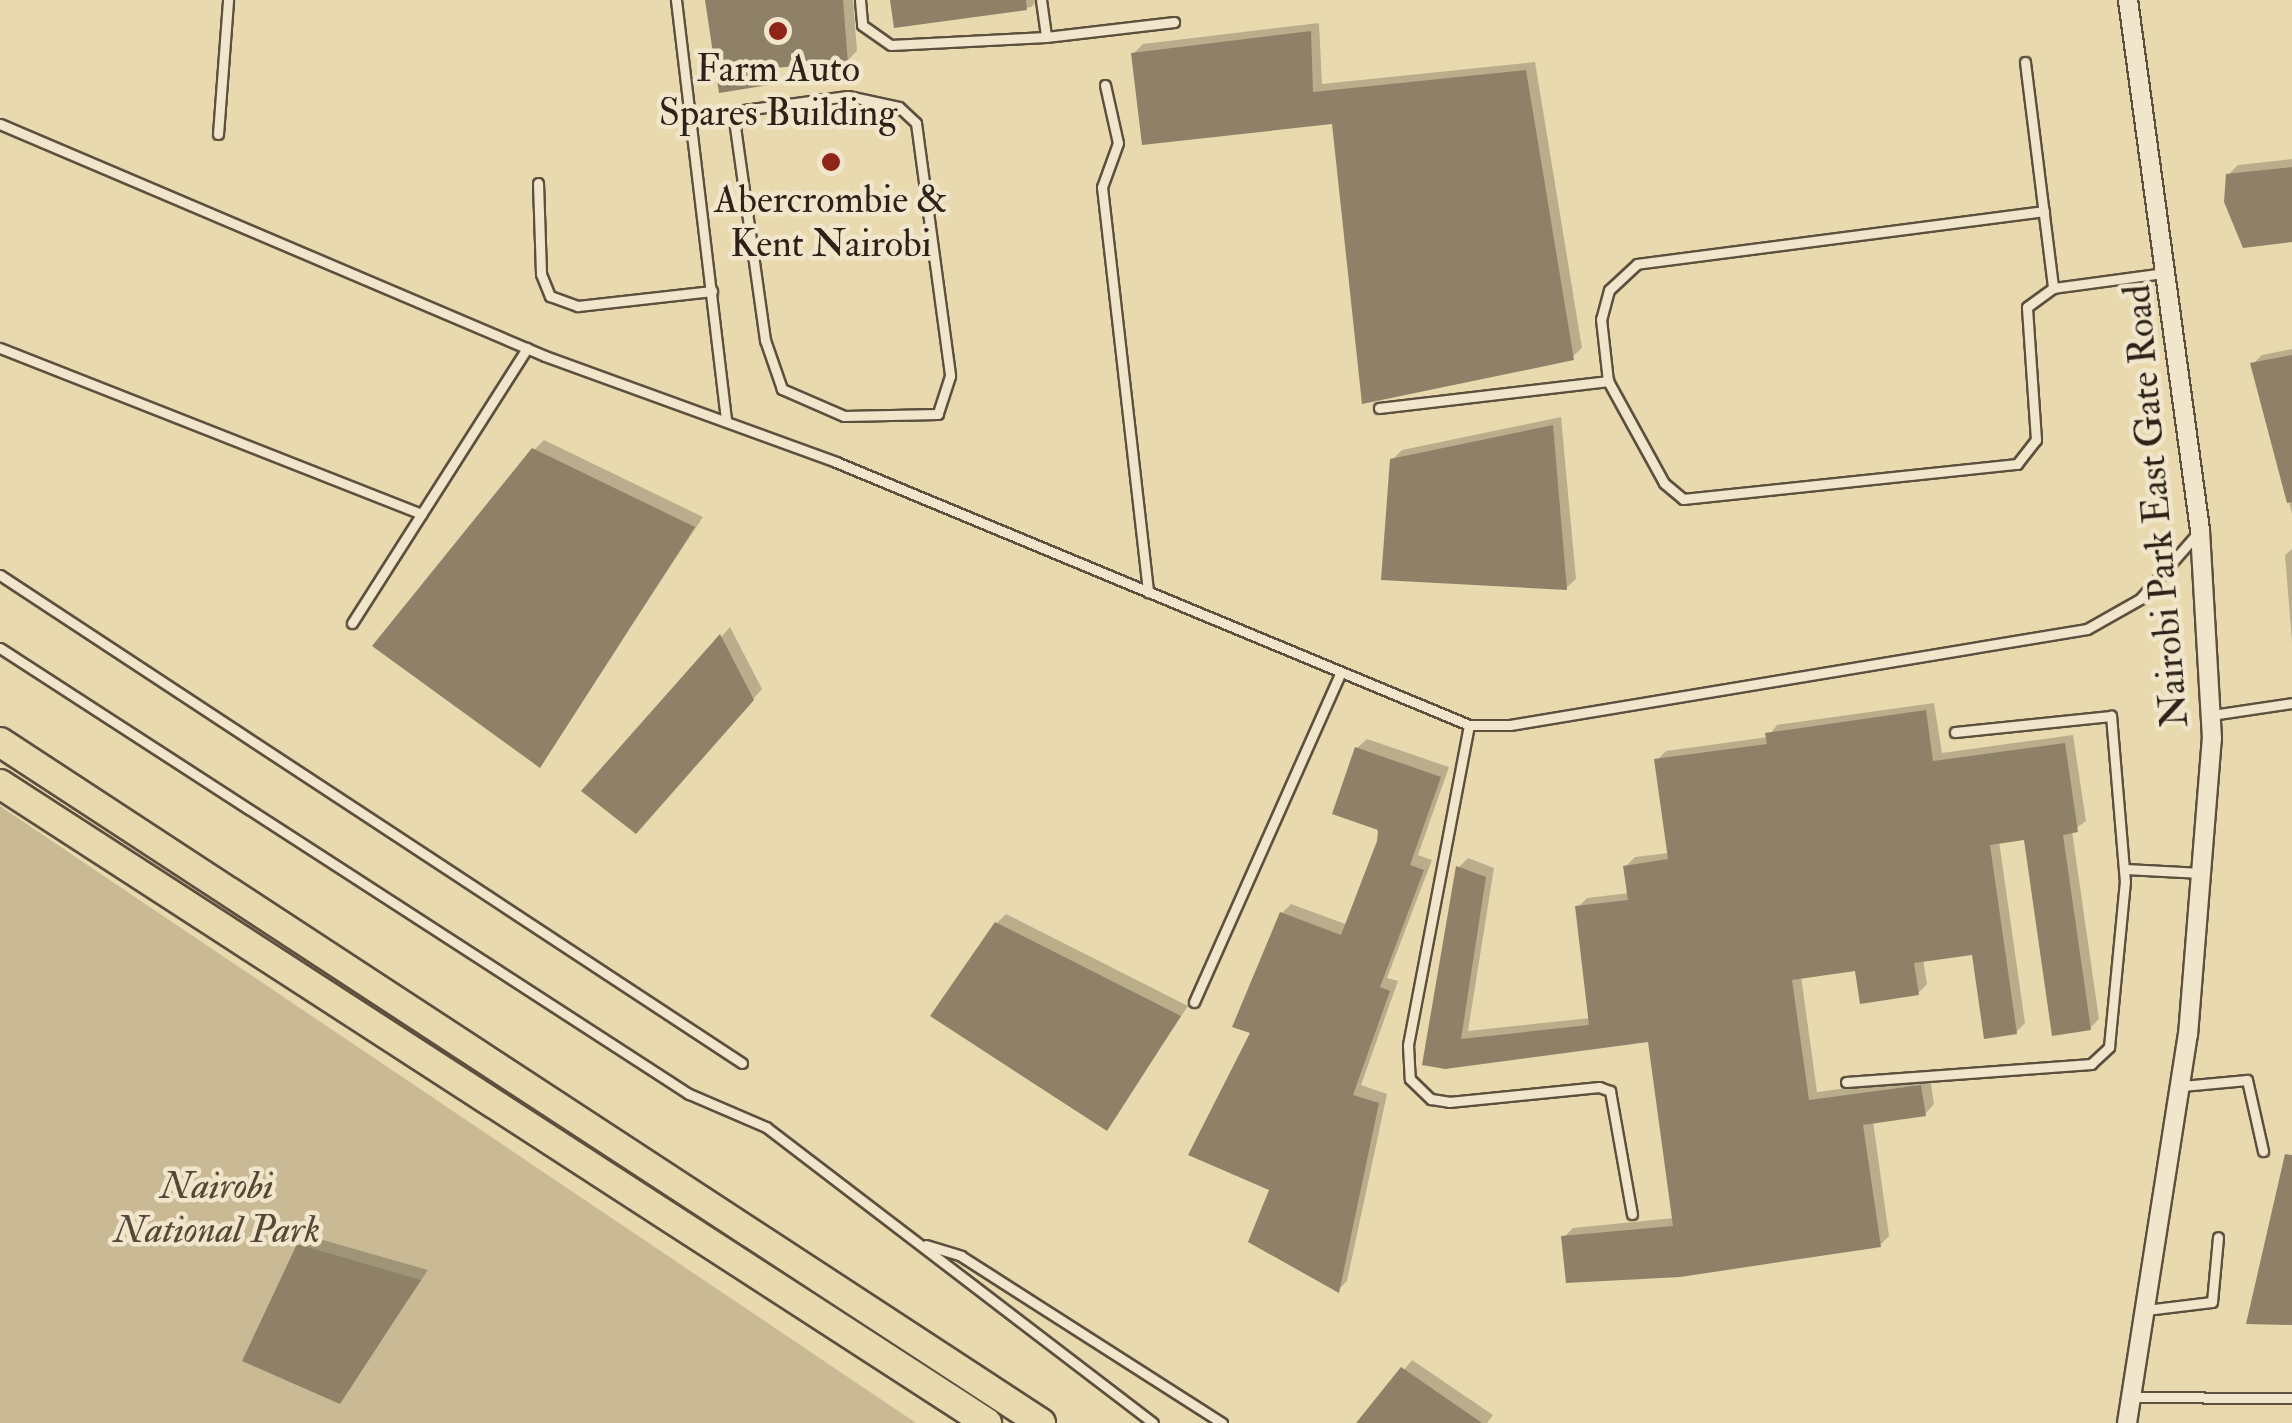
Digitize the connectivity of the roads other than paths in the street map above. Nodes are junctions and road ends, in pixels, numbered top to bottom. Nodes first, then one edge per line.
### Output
1 (228, 0) edge
2 (676, 0) edge
3 (860, 0) edge
4 (1040, 0) edge
5 (2128, 0) edge
6 (1174, 22) dead end
7 (1046, 36) junction
8 (2025, 62) dead end
9 (1105, 84) dead end
10 (733, 111) junction
11 (692, 117) junction
12 (0, 124) edge
13 (218, 134) dead end
14 (538, 182) dead end
15 (2044, 211) junction
16 (2168, 273) junction
17 (2054, 288) junction
18 (712, 291) junction
19 (0, 348) edge
20 (527, 348) junction
21 (1608, 381) junction
22 (1379, 408) dead end
23 (726, 421) junction
24 (422, 514) junction
25 (2200, 530) junction
26 (0, 574) edge
27 (1148, 592) junction
28 (352, 623) dead end
29 (0, 648) edge
30 (1340, 674) junction
31 (2292, 704) edge
32 (2212, 715) junction
33 (1470, 725) junction
34 (1954, 732) dead end
35 (0, 742) edge
36 (0, 784) edge
37 (2125, 869) junction
38 (2205, 873) junction
39 (1194, 1002) dead end
40 (742, 1063) dead end
41 (1846, 1082) dead end
42 (2182, 1086) junction
43 (2263, 1152) dead end
44 (1632, 1214) dead end
45 (2218, 1237) dead end
46 (920, 1244) junction
47 (2146, 1310) junction
48 (2131, 1397) junction
49 (2292, 1398) edge
50 (987, 1423) edge
51 (1041, 1423) edge
52 (1153, 1423) edge
53 (1222, 1423) edge
54 (2127, 1423) edge

1 - 13 lane
2 - 11 lane
3 - 7 lane
4 - 7 lane
5 - 16 street, Nairobi Park East Gate Road
6 - 7 lane
8 - 15 lane
9 - 27 lane
10 - 10 lane
10 - 11 lane
11 - 18 lane
12 - 20 lane
14 - 18 lane
15 - 17 lane
15 - 21 lane
16 - 17 lane
16 - 25 street, Nairobi Park East Gate Road
17 - 21 lane
18 - 23 lane
19 - 24 lane
20 - 23 lane
20 - 24 lane
21 - 22 lane
23 - 27 lane
24 - 28 lane
25 - 32 street, Nairobi Park East Gate Road
25 - 33 lane
26 - 40 lane
27 - 30 lane
29 - 46 lane
30 - 33 lane
30 - 39 lane
31 - 32 lane
32 - 38 street, Nairobi Park East Gate Road
33 - 44 lane
34 - 37 lane
35 - 51 main road
36 - 50 main road
37 - 38 lane
37 - 41 lane
38 - 42 street, Nairobi Park East Gate Road
42 - 43 lane
42 - 47 street, Nairobi Park East Gate Road
45 - 47 lane
46 - 52 lane
46 - 53 lane
47 - 48 street, Nairobi Park East Gate Road
48 - 49 lane
48 - 54 street, Nairobi Park East Gate Road

